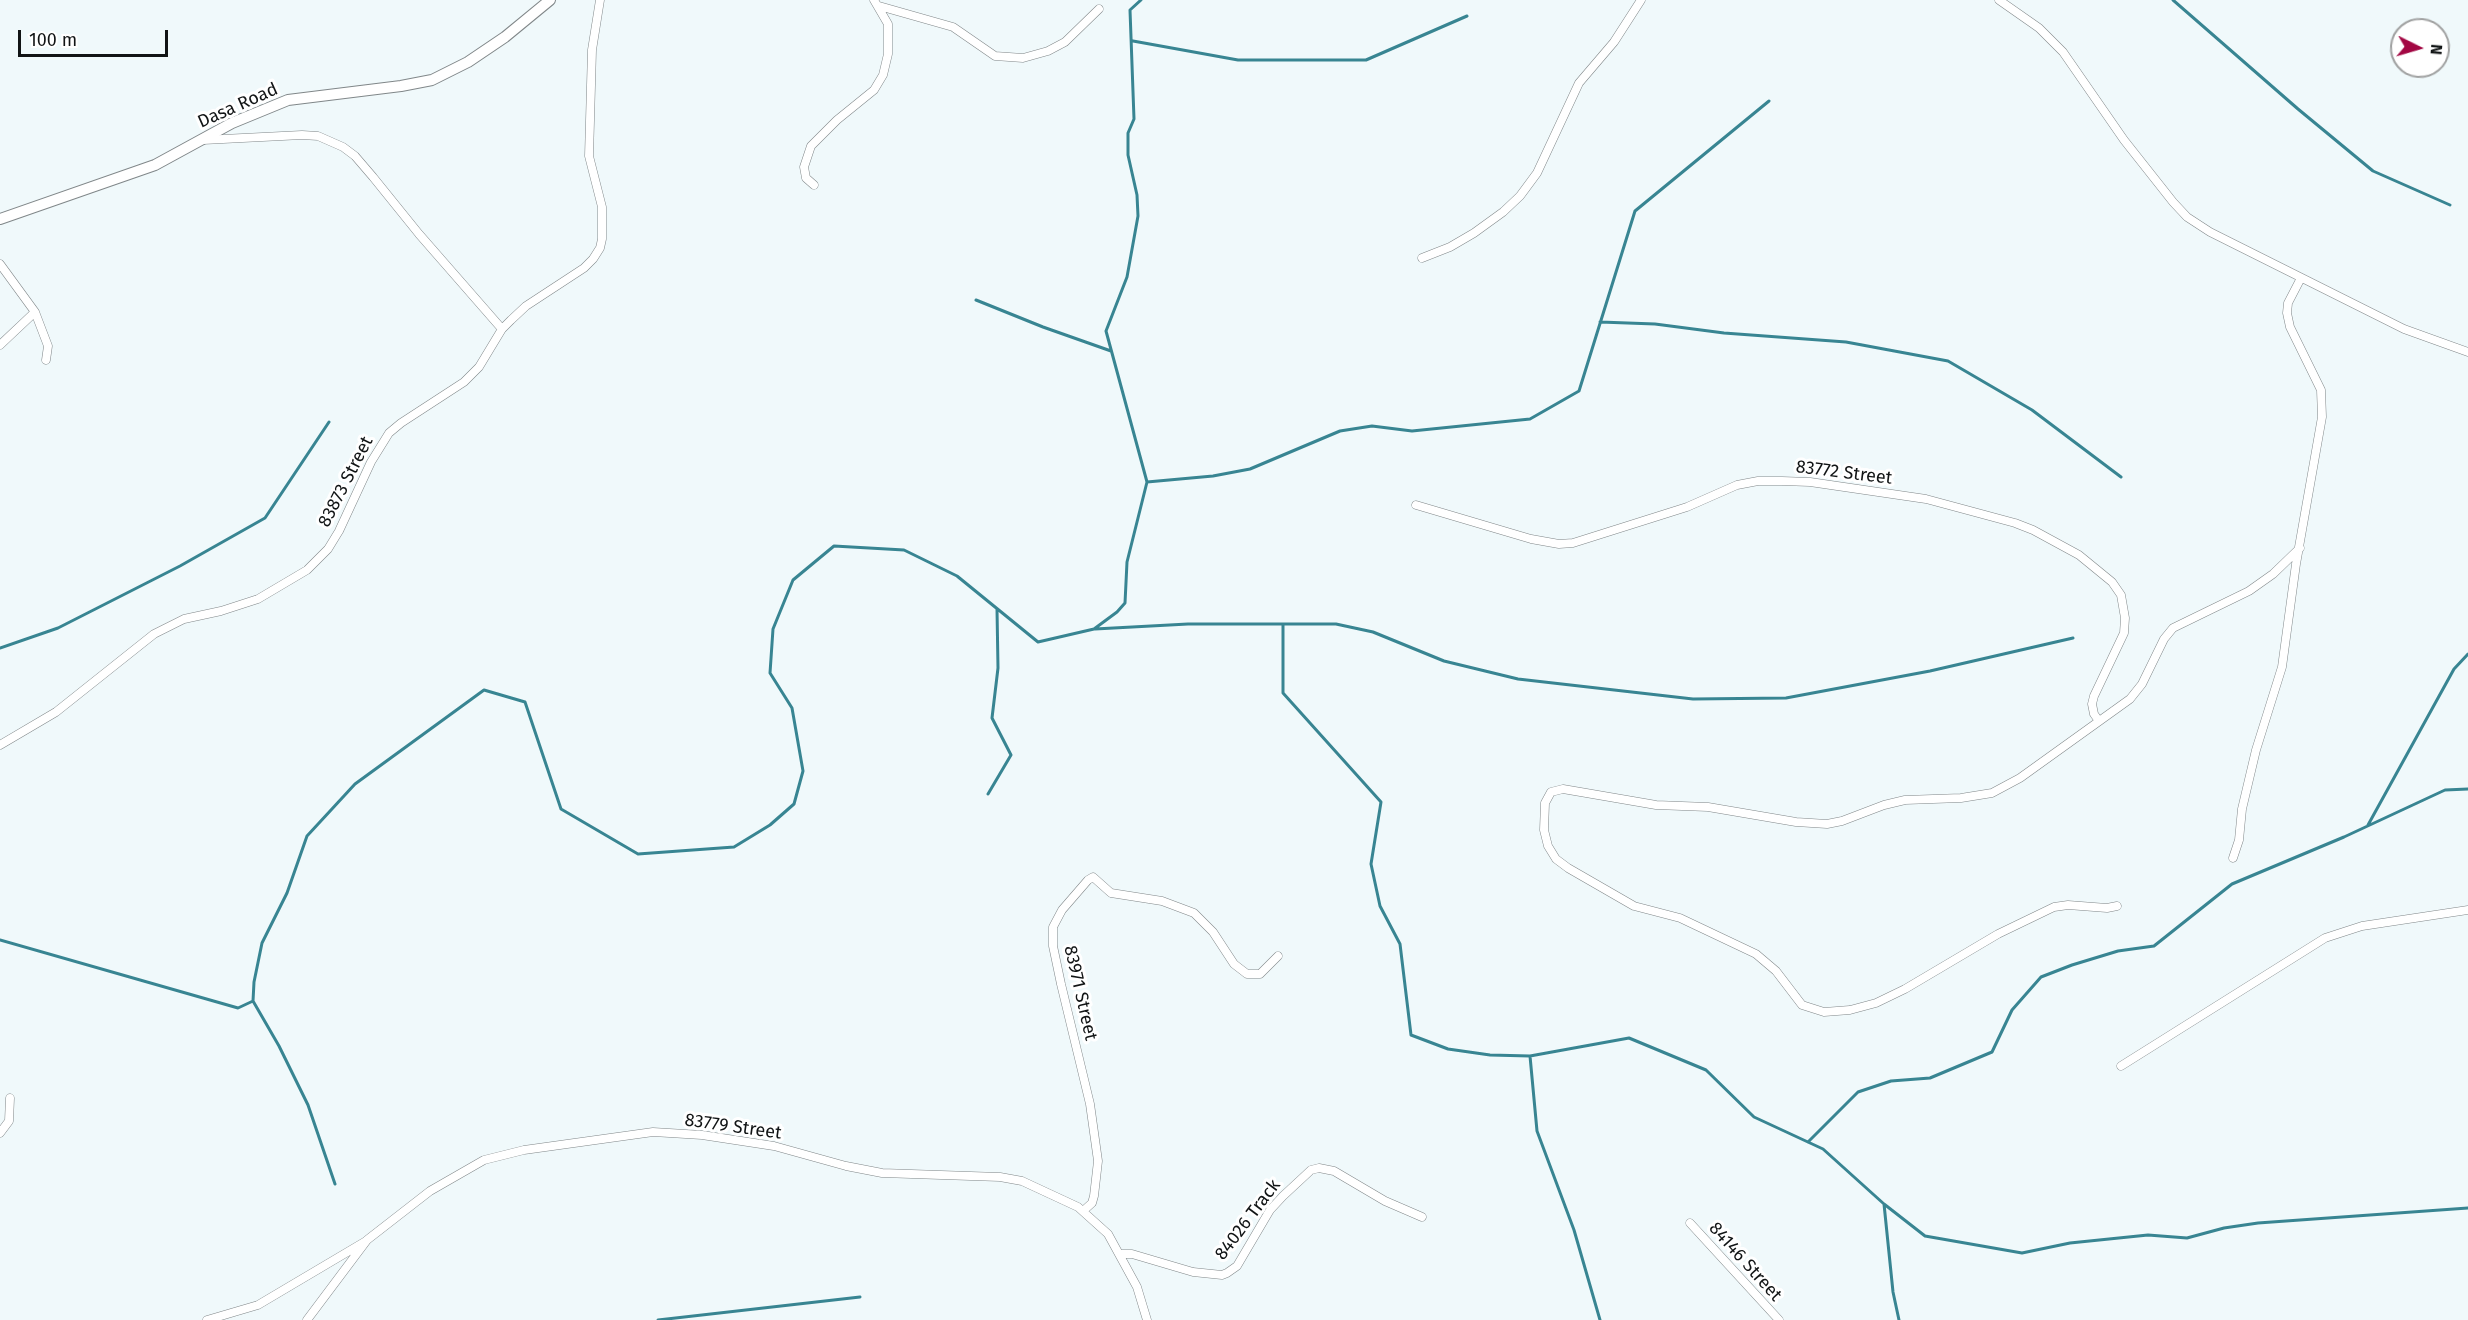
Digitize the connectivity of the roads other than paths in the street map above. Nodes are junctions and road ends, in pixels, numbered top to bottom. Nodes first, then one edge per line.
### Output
1 (550, 0) edge
2 (600, 0) edge
3 (1641, 0) edge
4 (1999, 0) edge
5 (877, 3) edge
6 (1099, 9) dead end
7 (202, 140) junction
8 (814, 185) dead end
9 (0, 219) edge
10 (1422, 258) dead end
11 (0, 264) edge
12 (2301, 278) junction
13 (35, 312) junction
14 (502, 329) junction
15 (0, 345) edge
16 (2468, 352) edge
17 (46, 360) dead end
18 (1416, 505) dead end
19 (2300, 548) junction
20 (2099, 721) junction
21 (0, 745) edge
22 (2233, 858) dead end
23 (2117, 906) dead end
24 (2468, 910) edge
25 (1278, 956) dead end
26 (2121, 1066) dead end
27 (10, 1098) dead end
28 (0, 1133) edge
29 (1083, 1211) junction
30 (1422, 1217) dead end
31 (1690, 1223) dead end
32 (367, 1240) junction
33 (1119, 1254) junction
34 (207, 1320) edge
35 (307, 1320) edge
36 (1147, 1320) edge
37 (1779, 1320) edge

1 - 7 street, Dasa Road
2 - 14 street, 83873 Street
3 - 10 street
4 - 12 street
5 - 6 street
5 - 8 street
7 - 9 street, Dasa Road
7 - 14 street
11 - 13 street
12 - 16 street
12 - 19 street
13 - 15 street
13 - 17 street
14 - 21 street, 83873 Street
18 - 20 street, 83772 Street
19 - 20 street
19 - 22 street
20 - 23 street
24 - 26 street
25 - 29 street, 83971 Street
27 - 28 street
29 - 32 street, 83779 Street
29 - 33 street, 83779 Street
30 - 33 street, 84026 Track
31 - 37 street, 84146 Street
32 - 34 street
32 - 35 street, 83779 Street
33 - 36 street, 83779 Street

